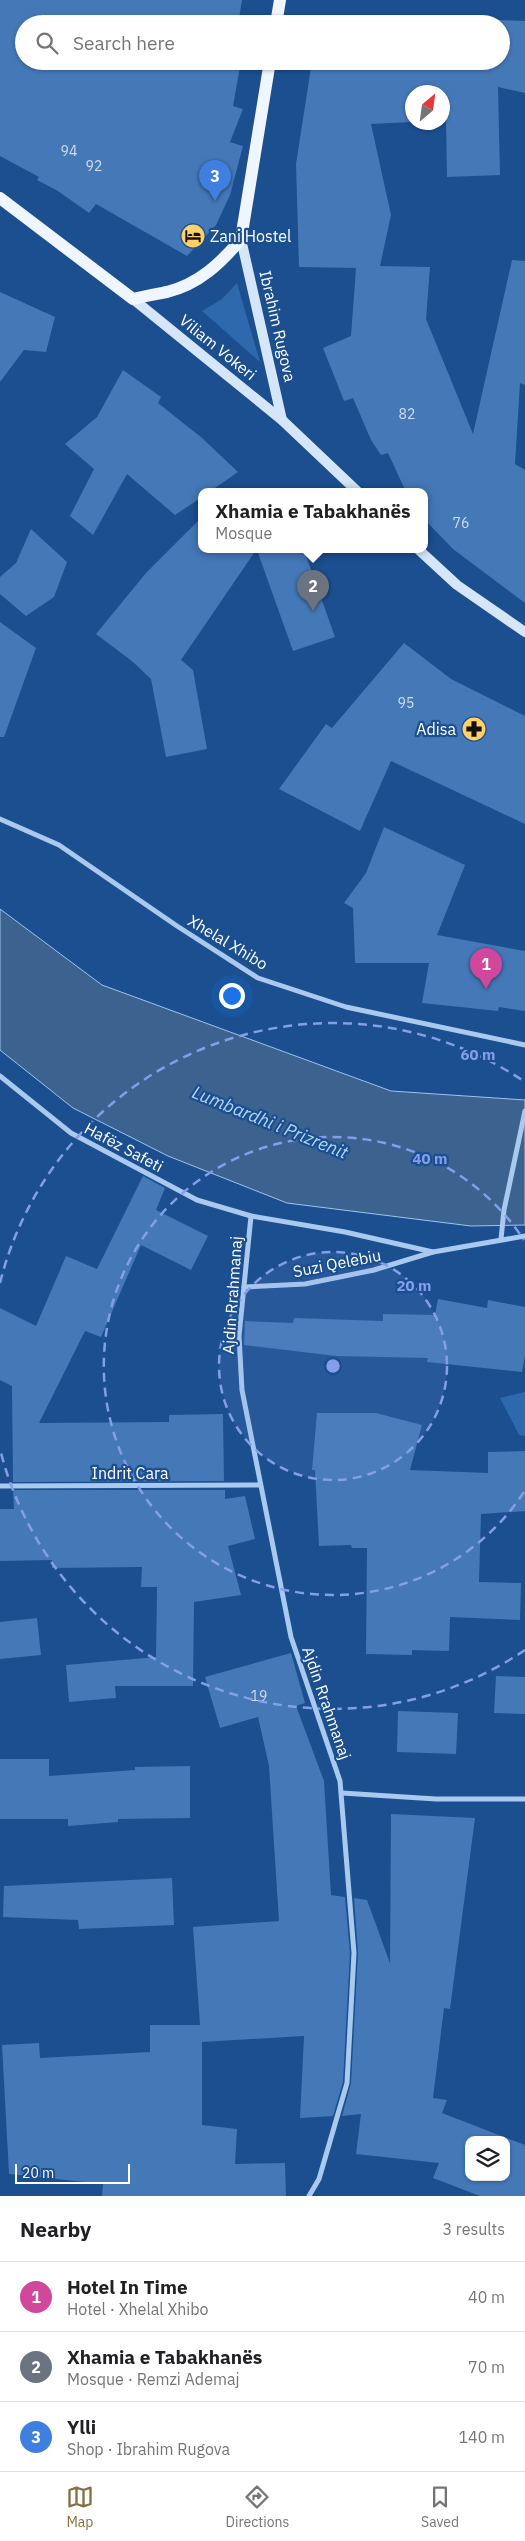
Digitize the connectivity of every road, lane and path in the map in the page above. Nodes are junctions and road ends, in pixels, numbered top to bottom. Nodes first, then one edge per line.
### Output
1 (280, 0) edge
2 (278, 15) edge
3 (269, 70) edge
4 (0, 198) edge
5 (241, 239) junction
6 (133, 299) junction
7 (282, 420) junction
8 (354, 488) edge
9 (422, 553) edge
10 (525, 632) edge
11 (0, 819) edge
12 (525, 1045) edge
13 (0, 1076) edge
14 (525, 1111) edge
15 (251, 1216) junction
16 (525, 1236) edge
17 (502, 1239) junction
18 (433, 1252) junction
19 (244, 1287) junction
20 (259, 1485) junction
21 (0, 1486) edge
22 (342, 1793) junction
23 (525, 1799) edge
24 (309, 2196) edge

1 - 2 main road
3 - 5 main road, Ibrahim Rugova
4 - 6 main road, Viliam Vokeri
5 - 6 main road, Viliam Vokeri
5 - 7 main road, Ibrahim Rugova
6 - 7 main road, Viliam Vokeri
7 - 8 main road, Viliam Vokeri
9 - 10 main road
11 - 12 street, Xhelal Xhibo
13 - 15 street, Hafëz Safeti
14 - 17 street
15 - 18 street, Suzi Qelebiu
15 - 19 street, Ajdin Rrahmanaj
16 - 17 street, Suzi Qelebiu
17 - 18 street, Suzi Qelebiu
18 - 19 street, Suzi Qelebiu
19 - 20 street, Ajdin Rrahmanaj
20 - 21 street, Indrit Cara
20 - 22 street, Ajdin Rrahmanaj
22 - 23 street
22 - 24 street, Ajdin Rrahmanaj

